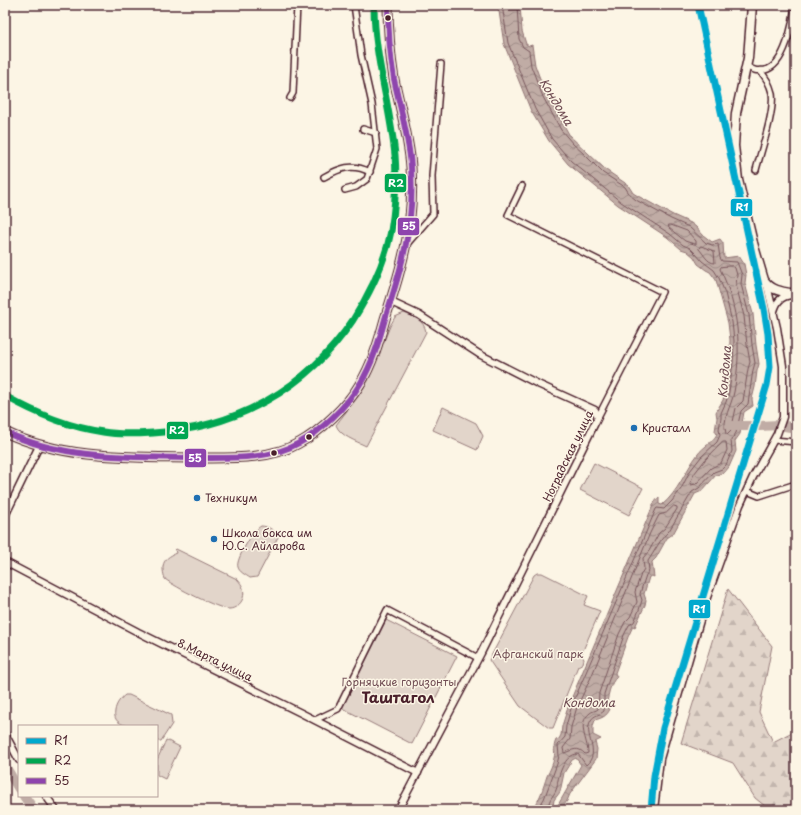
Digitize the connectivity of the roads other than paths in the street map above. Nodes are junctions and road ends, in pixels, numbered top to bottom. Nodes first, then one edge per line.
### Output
1 (297, 5) edge
2 (354, 5) edge
3 (383, 5) edge
4 (388, 5) edge
5 (752, 5) edge
6 (795, 5) edge
7 (388, 22) junction
8 (441, 64) dead end
9 (747, 66) junction
10 (760, 71) junction
11 (290, 98) dead end
12 (363, 129) dead end
13 (376, 133) junction
14 (756, 170) dead end
15 (370, 172) junction
16 (324, 177) dead end
17 (522, 186) dead end
18 (345, 190) dead end
19 (405, 247) junction
20 (767, 285) junction
21 (796, 294) edge
22 (391, 302) junction
23 (774, 313) junction
24 (598, 417) junction
25 (5, 432) edge
26 (774, 440) junction
27 (796, 442) edge
28 (39, 446) junction
29 (796, 484) edge
30 (747, 491) junction
31 (5, 516) edge
32 (5, 562) edge
33 (478, 658) junction
34 (315, 720) junction
35 (5, 734) edge
36 (18, 758) edge
37 (418, 773) junction
38 (47, 797) edge
39 (56, 810) edge
40 (398, 810) edge
41 (654, 810) edge

1 - 11 street
2 - 13 street
3 - 7 street
4 - 7 main road
5 - 9 main road
6 - 10 street
7 - 19 main road
8 - 19 street
9 - 10 street
9 - 20 main road
10 - 14 street
12 - 13 street
13 - 15 street
15 - 16 street
15 - 18 street
17 - 24 street, Ноградская улица
19 - 22 main road
20 - 21 main road
20 - 23 street
21 - 23 street
22 - 24 street
22 - 28 main road
23 - 26 street
24 - 33 street, Ноградская улица
25 - 28 main road
26 - 27 street
26 - 30 street
28 - 31 street
29 - 30 street
30 - 41 street
32 - 34 street, 8 Марта улица
33 - 34 street
33 - 37 street, Ноградская улица
34 - 37 street, 8 Марта улица
35 - 36 street
37 - 40 street, Ноградская улица
38 - 39 street

